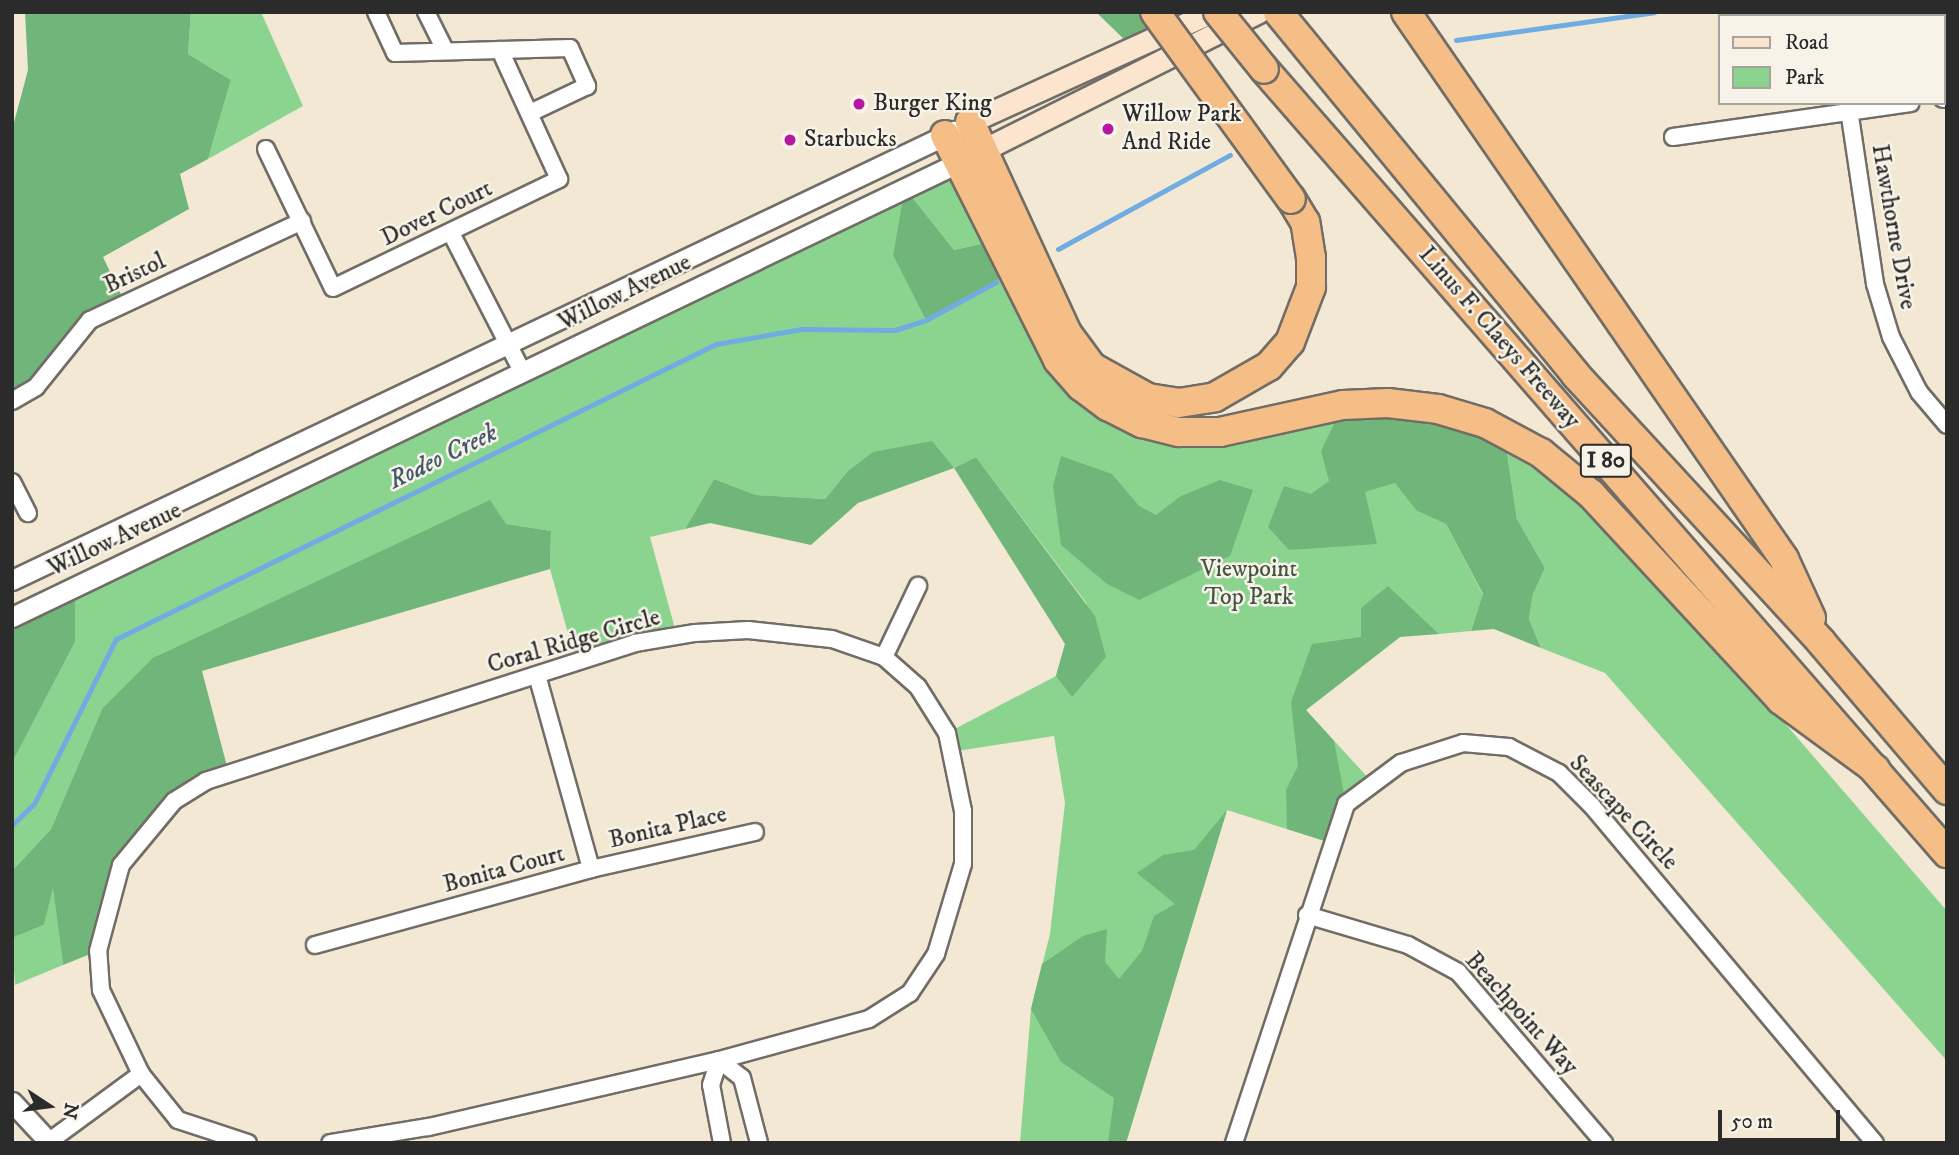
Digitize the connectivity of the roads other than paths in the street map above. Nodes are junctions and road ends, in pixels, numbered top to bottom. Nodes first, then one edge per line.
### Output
1 (376, 12) edge
2 (426, 12) edge
3 (1155, 12) edge
4 (1211, 12) edge
5 (1218, 12) edge
6 (1258, 12) edge
7 (1278, 12) edge
8 (1406, 12) edge
9 (445, 50) junction
10 (500, 50) junction
11 (1880, 105) edge
12 (1849, 107) edge
13 (530, 113) junction
14 (970, 122) junction
15 (945, 135) junction
16 (1674, 136) dead end
17 (266, 149) dead end
18 (971, 157) junction
19 (302, 221) junction
20 (451, 233) junction
21 (507, 343) junction
22 (523, 373) junction
23 (12, 401) edge
24 (1947, 425) edge
25 (12, 482) edge
26 (27, 513) dead end
27 (12, 580) edge
28 (918, 586) dead end
29 (12, 617) edge
30 (1822, 643) junction
31 (884, 657) junction
32 (537, 675) junction
33 (1875, 769) junction
34 (1947, 790) edge
35 (755, 832) dead end
36 (1947, 853) edge
37 (591, 869) junction
38 (1307, 915) junction
39 (314, 945) dead end
40 (719, 1059) junction
41 (141, 1074) junction
42 (12, 1102) edge
43 (49, 1142) edge
44 (248, 1143) edge
45 (330, 1143) edge
46 (722, 1143) edge
47 (759, 1143) edge
48 (1234, 1143) edge
49 (1604, 1143) edge
50 (1875, 1143) edge

1 - 9 street
2 - 9 street
3 - 18 highway, bridge
4 - 14 main road, Willow Avenue
5 - 33 highway, Linus F. Claeys Freeway / I 80, bridge
6 - 18 main road, Willow Avenue
7 - 30 highway, Linus F. Claeys Freeway / I 80
8 - 30 highway
9 - 10 street
10 - 13 street
10 - 13 street
11 - 12 street
12 - 16 street
12 - 24 street, Hawthorne Drive
13 - 20 street, Dover Court
14 - 15 street, Willow Avenue
14 - 18 highway
15 - 18 highway
15 - 21 street, Willow Avenue
17 - 19 street
18 - 22 street, Willow Avenue
18 - 33 highway
19 - 20 street, Dover Court
19 - 23 street, Bristol
20 - 21 street
21 - 22 street
21 - 27 street, Willow Avenue
22 - 29 street, Willow Avenue
25 - 26 street
28 - 31 street
30 - 34 highway, Linus F. Claeys Freeway / I 80
31 - 32 street, Coral Ridge Circle
31 - 40 street, Coral Ridge Circle
32 - 37 street, Bonita Court
32 - 41 street, Coral Ridge Circle
33 - 36 highway, Linus F. Claeys Freeway / I 80
35 - 37 street, Bonita Place
37 - 39 street, Bonita Court
38 - 48 street, Seascape Circle
38 - 49 street, Beachpoint Way
38 - 50 street, Seascape Circle
40 - 45 street, Coral Ridge Circle
40 - 46 street
40 - 47 street
41 - 43 street
41 - 44 street, Coral Ridge Circle
42 - 43 street

